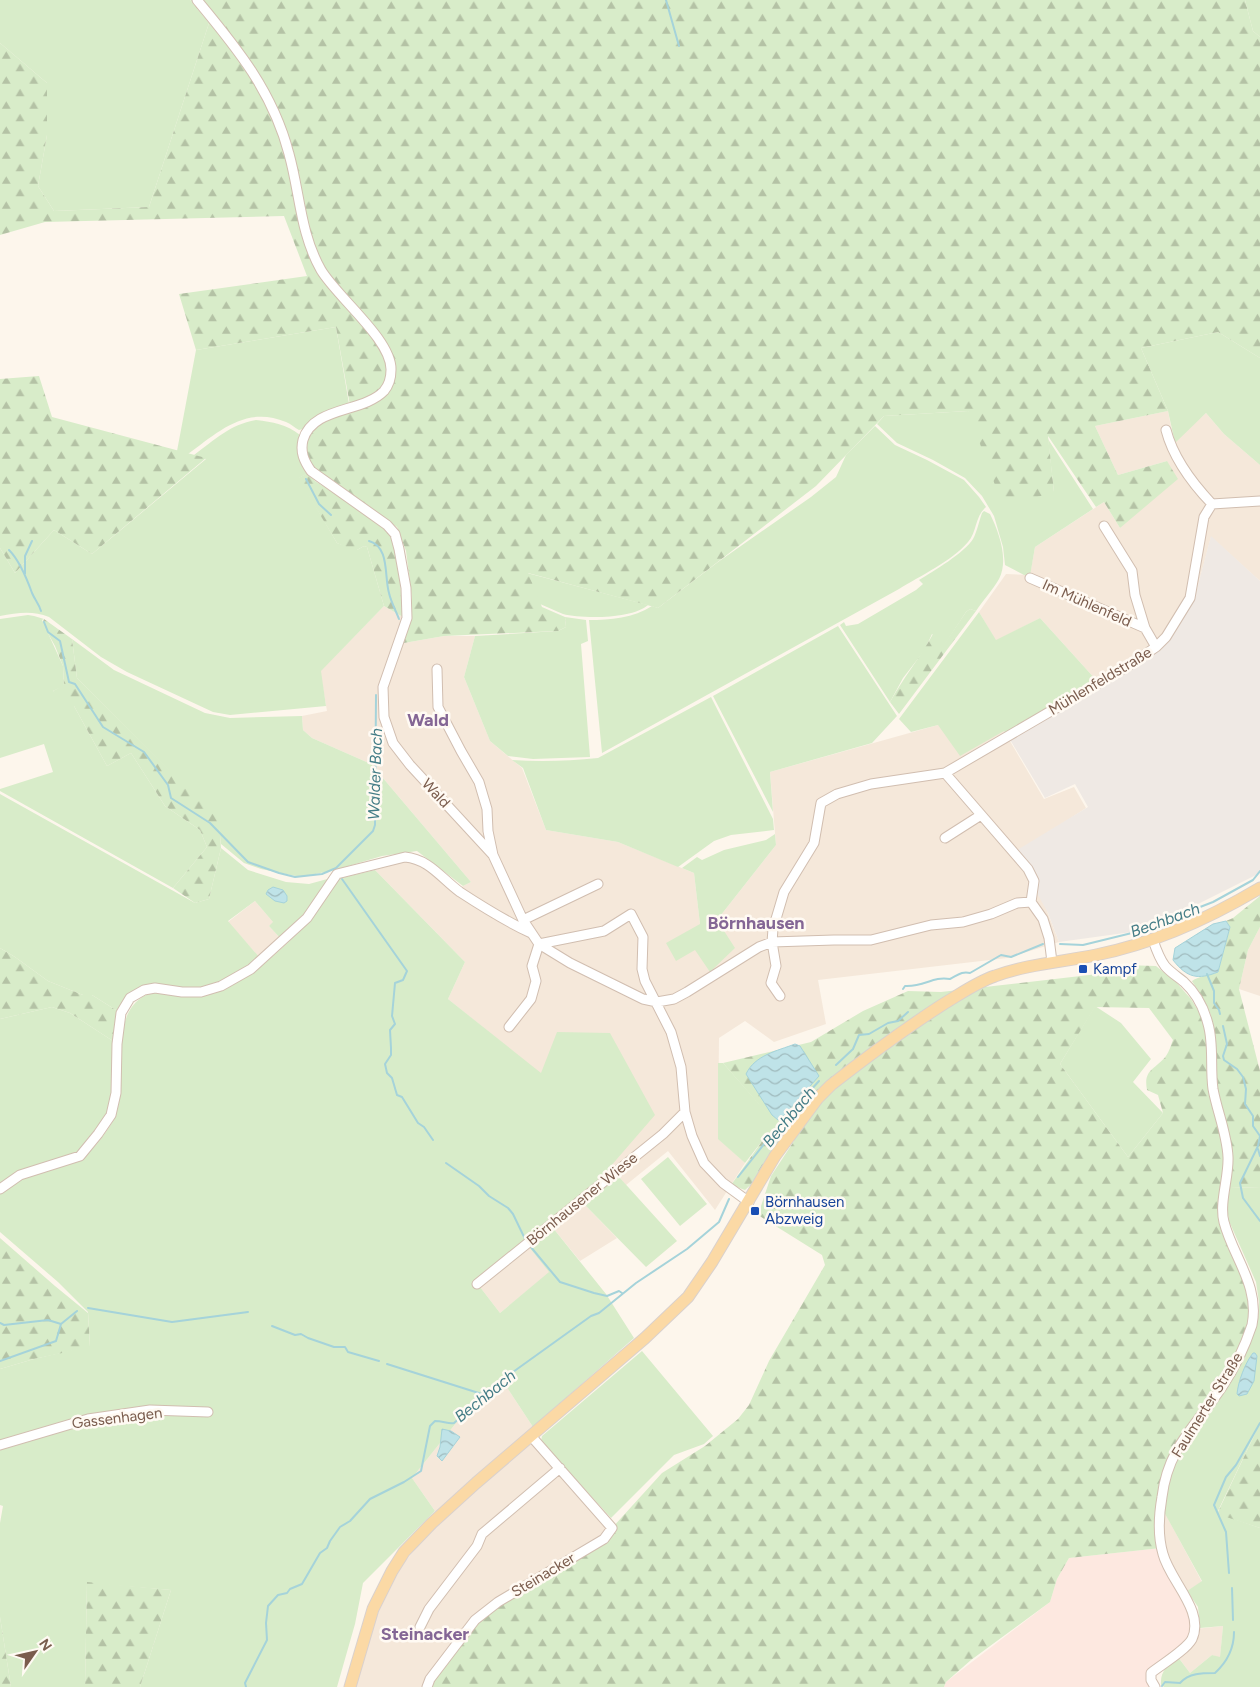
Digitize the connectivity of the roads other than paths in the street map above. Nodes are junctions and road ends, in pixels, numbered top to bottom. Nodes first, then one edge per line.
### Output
1 (197, 0) edge
2 (1166, 430) dead end
3 (1260, 501) edge
4 (1212, 504) junction
5 (1104, 526) dead end
6 (1030, 578) dead end
7 (1144, 628) junction
8 (1156, 647) junction
9 (437, 669) dead end
10 (945, 773) junction
11 (981, 815) junction
12 (945, 838) dead end
13 (493, 855) junction
14 (598, 884) dead end
15 (1260, 888) edge
16 (1031, 902) junction
17 (523, 920) junction
18 (532, 934) junction
19 (1153, 940) junction
20 (772, 942) junction
21 (538, 944) junction
22 (1049, 963) junction
23 (780, 996) dead end
24 (657, 1002) junction
25 (509, 1027) dead end
26 (685, 1112) junction
27 (0, 1189) edge
28 (749, 1202) junction
29 (477, 1284) dead end
30 (208, 1412) dead end
31 (531, 1436) junction
32 (0, 1445) edge
33 (560, 1468) junction
34 (420, 1627) dead end
35 (350, 1687) edge
36 (427, 1687) edge
37 (1155, 1687) edge

1 - 13 street, Wald
2 - 4 street
3 - 4 street
4 - 8 street, Mühlenfeldstraße
5 - 7 street, Im Mühlenfeld
6 - 7 street, Im Mühlenfeld
7 - 8 street, Im Mühlenfeld
8 - 10 street, Mühlenfeldstraße
9 - 13 street
10 - 11 street
10 - 20 street
11 - 12 street
11 - 16 street
13 - 17 street
14 - 17 street
15 - 19 main road
16 - 20 street
16 - 22 street
17 - 18 street
18 - 21 street
18 - 27 street
19 - 22 main road
19 - 37 street, Faulmerter Straße
20 - 23 street
20 - 24 street
21 - 24 street
21 - 24 street
21 - 25 street
22 - 28 main road
24 - 26 street
26 - 28 street
26 - 29 street, Börnhausener Wiese
28 - 31 main road
30 - 32 street, Gassenhagen
31 - 33 street, Steinacker
31 - 35 main road
33 - 34 street
33 - 36 street, Steinacker

